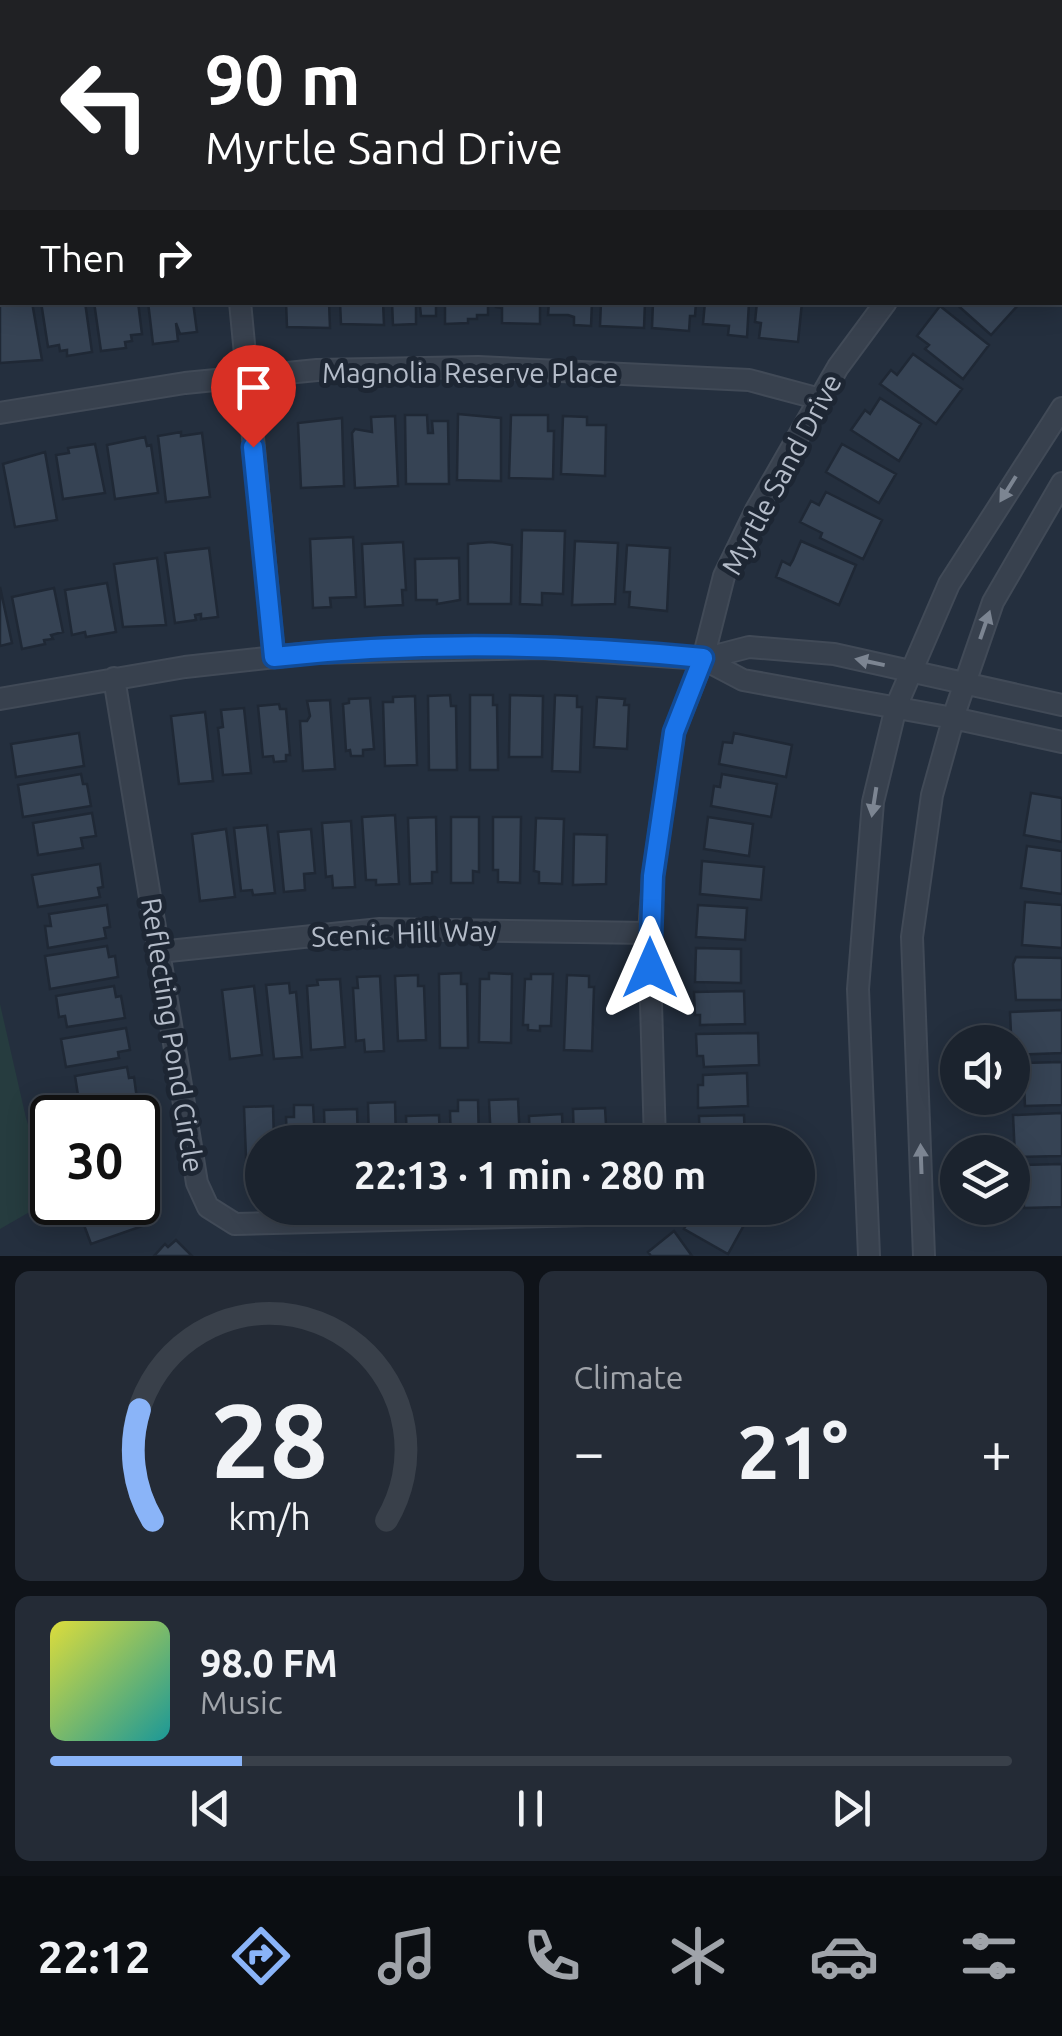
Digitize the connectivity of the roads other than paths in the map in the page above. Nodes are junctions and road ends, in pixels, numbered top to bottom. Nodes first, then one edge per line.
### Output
1 (240, 305) edge
2 (884, 305) edge
3 (246, 378) junction
4 (820, 399) junction
5 (1062, 408) edge
6 (0, 413) edge
7 (1062, 482) edge
8 (274, 657) junction
9 (703, 658) junction
10 (912, 671) junction
11 (114, 678) junction
12 (965, 682) junction
13 (0, 699) edge
14 (1062, 705) edge
15 (896, 707) junction
16 (953, 718) junction
17 (1062, 742) edge
18 (649, 932) junction
19 (159, 952) junction
20 (655, 1125) edge
21 (245, 1224) edge
22 (869, 1256) edge
23 (924, 1256) edge

1 - 3 street
2 - 4 street, Myrtle Sand Drive
3 - 4 street, Magnolia Reserve Place
3 - 6 street, Magnolia Reserve Place
3 - 8 street
4 - 9 street, Myrtle Sand Drive
5 -> 10 street
12 -> 7 street
8 - 9 street
8 - 11 street
10 -> 9 street
9 - 15 street
9 - 18 street
10 - 12 street
10 - 15 street
11 - 13 street
11 - 19 street, Reflecting Pond Circle
12 - 14 street
12 - 16 street
15 - 16 street
15 -> 22 street
16 - 17 street
23 -> 16 street
18 - 19 street, Scenic Hill Way
18 - 20 street
19 - 21 street, Reflecting Pond Circle

